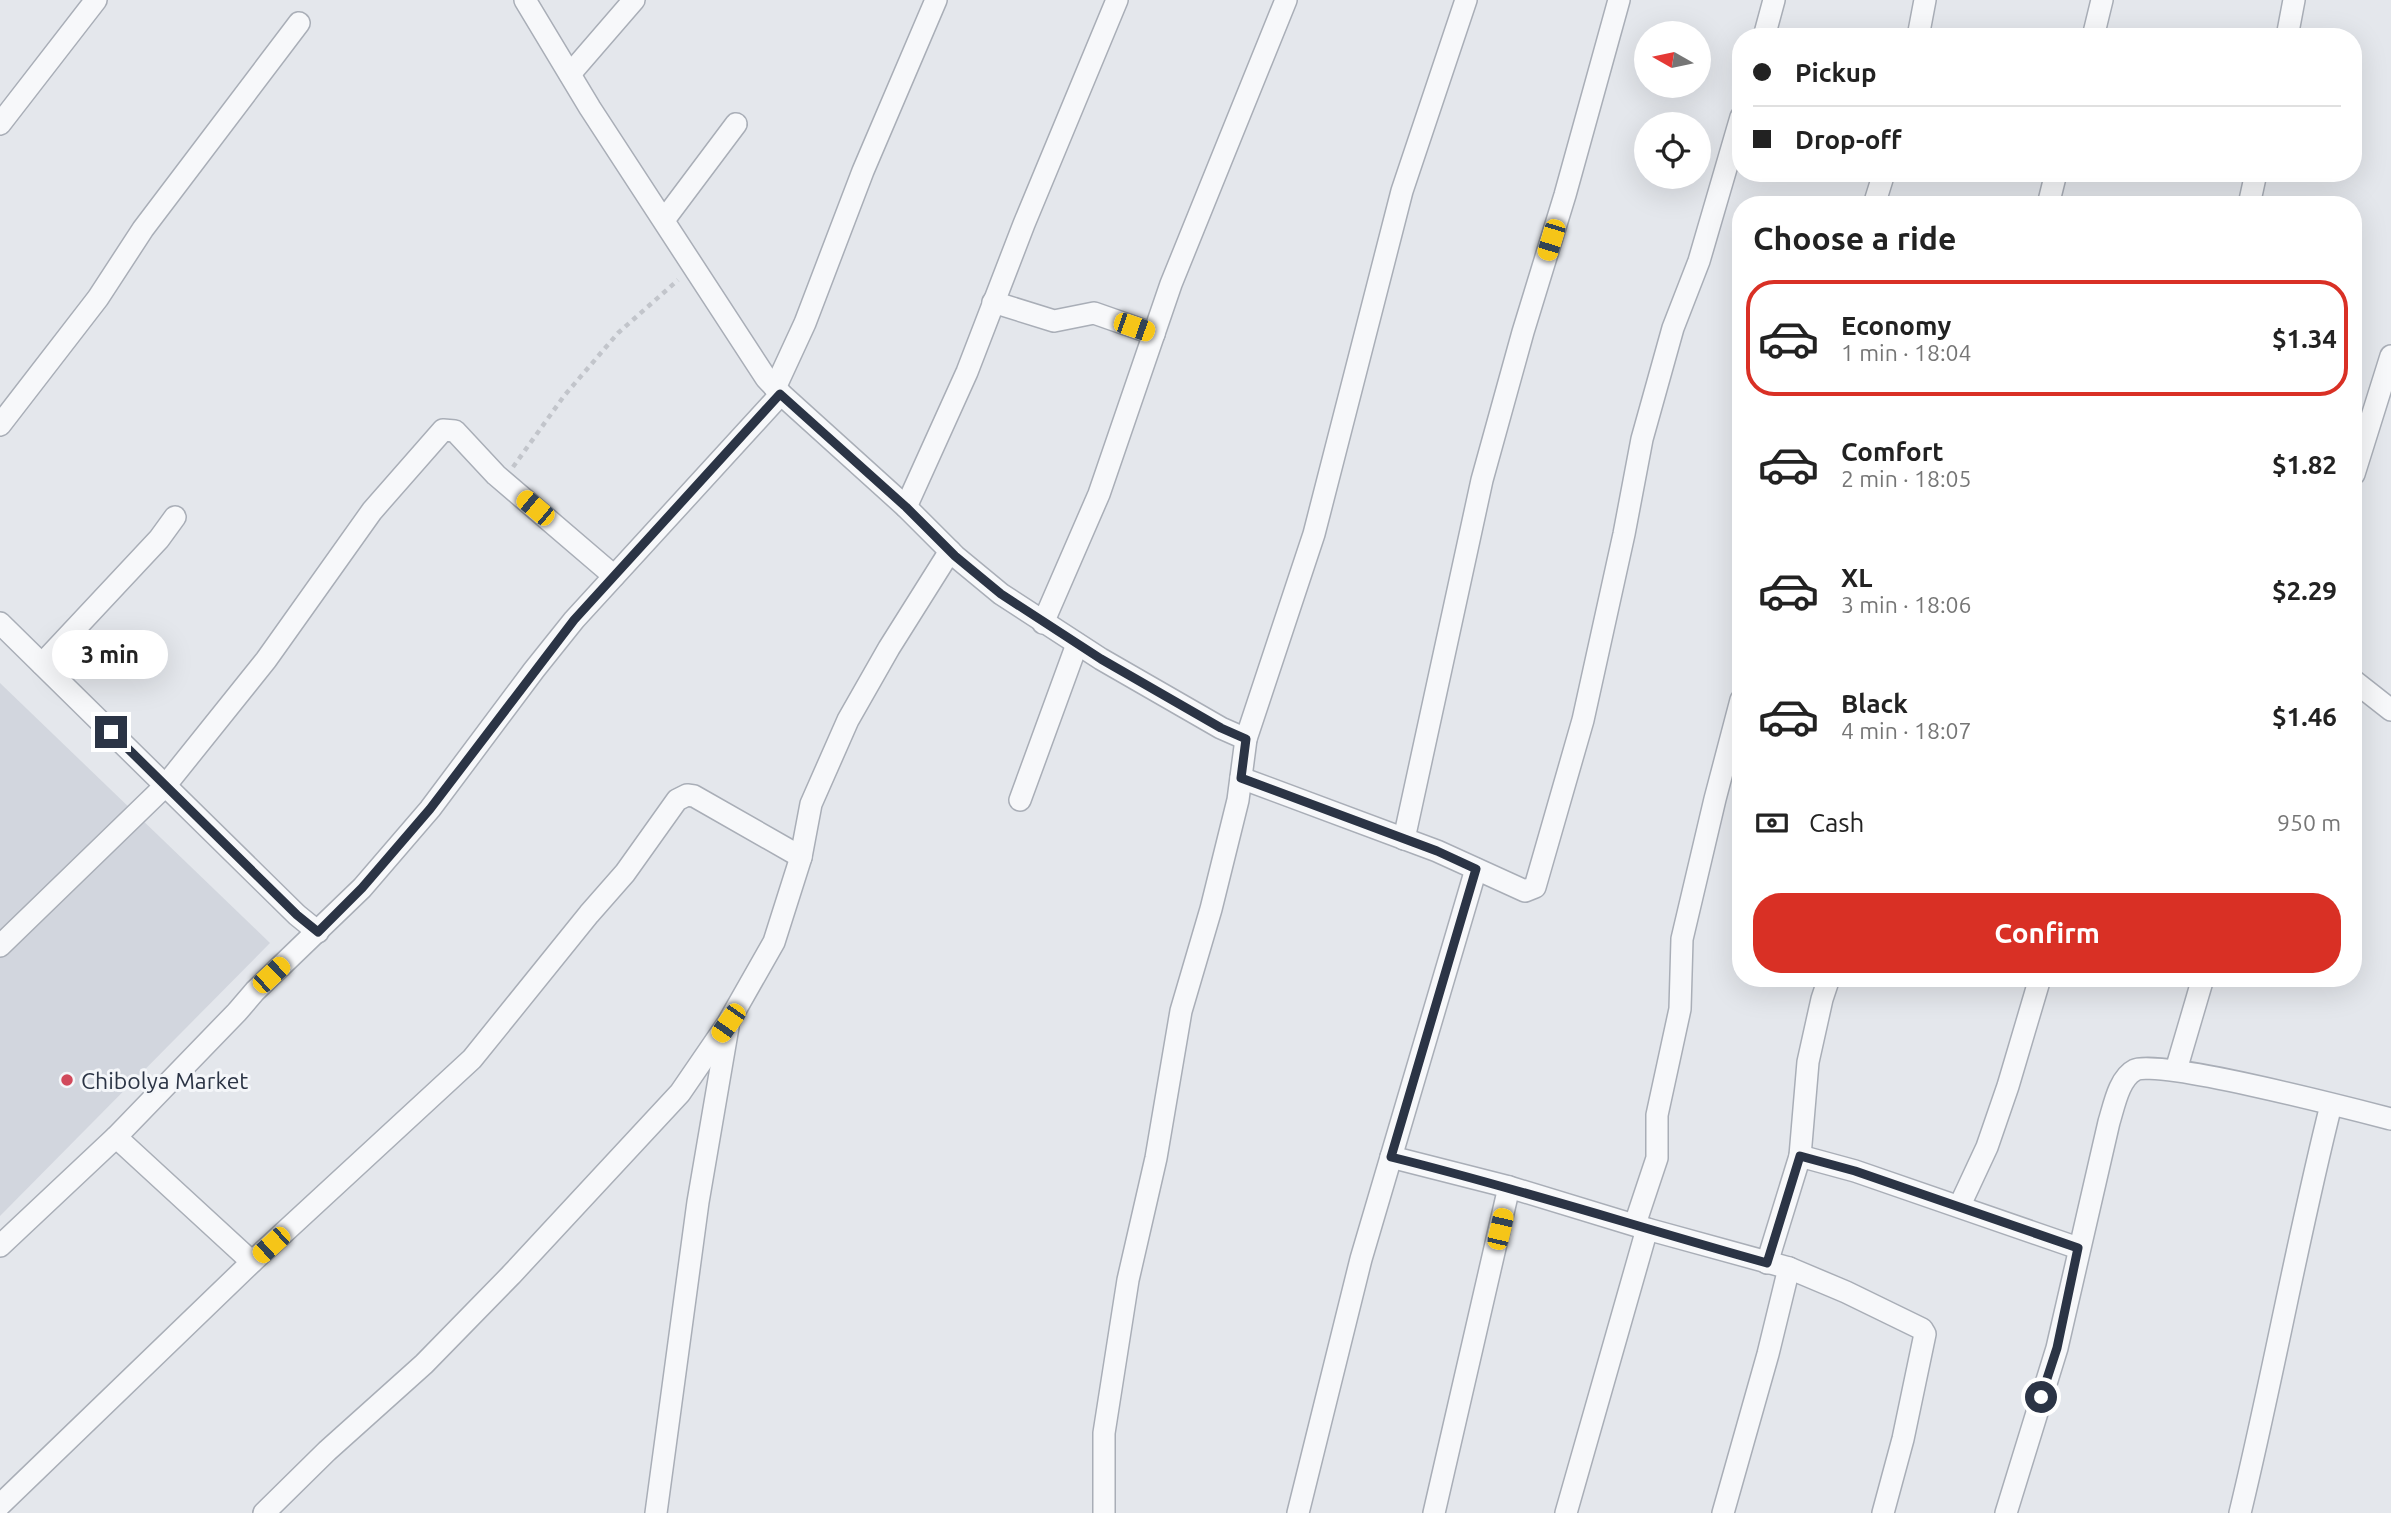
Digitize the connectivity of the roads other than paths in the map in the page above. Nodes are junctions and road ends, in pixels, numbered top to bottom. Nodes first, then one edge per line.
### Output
1 (96, 0) edge
2 (525, 0) edge
3 (634, 0) edge
4 (936, 0) edge
5 (1117, 0) edge
6 (1286, 0) edge
7 (1466, 0) edge
8 (1619, 0) edge
9 (1774, 0) edge
10 (1925, 0) edge
11 (2102, 0) edge
12 (2294, 0) edge
13 (299, 23) dead end
14 (1766, 28) edge
15 (1920, 28) edge
16 (2095, 28) edge
17 (2289, 28) edge
18 (570, 75) junction
19 (0, 124) edge
20 (736, 124) dead end
21 (1732, 148) edge
22 (664, 220) junction
23 (993, 302) junction
24 (1154, 334) junction
25 (2391, 356) edge
26 (778, 391) junction
27 (0, 425) edge
28 (2362, 448) edge
29 (906, 507) junction
30 (175, 517) dead end
31 (950, 551) junction
32 (614, 576) junction
33 (0, 623) edge
34 (1044, 623) junction
35 (1077, 644) junction
36 (42, 664) junction
37 (2362, 687) edge
38 (2391, 710) edge
39 (1732, 734) edge
40 (1246, 739) junction
41 (1241, 778) junction
42 (165, 786) junction
43 (1020, 800) dead end
44 (1404, 839) junction
45 (801, 857) junction
46 (1476, 869) junction
47 (318, 932) junction
48 (0, 946) edge
49 (1827, 987) edge
50 (2037, 987) edge
51 (2200, 987) edge
52 (728, 1023) junction
53 (2176, 1070) junction
54 (2332, 1105) junction
55 (2391, 1119) edge
56 (116, 1137) junction
57 (1800, 1156) junction
58 (1391, 1157) junction
59 (1509, 1187) junction
60 (1960, 1205) junction
61 (1641, 1227) junction
62 (0, 1247) edge
63 (2078, 1248) junction
64 (252, 1262) junction
65 (1767, 1263) junction
66 (1789, 1268) junction
67 (0, 1505) edge
68 (264, 1513) edge
69 (656, 1513) edge
70 (1104, 1513) edge
71 (1298, 1513) edge
72 (1434, 1513) edge
73 (1566, 1513) edge
74 (1723, 1513) edge
75 (1883, 1513) edge
76 (2006, 1513) edge
77 (2240, 1513) edge

1 - 19 street
2 - 18 street
3 - 18 street
4 - 26 street
5 - 23 street
6 - 24 street
7 - 40 street
8 - 44 street
9 - 14 street
10 - 15 street
11 - 16 street
12 - 17 street
13 - 27 street
18 - 22 street
20 - 22 street
21 - 46 street
22 - 26 street
23 - 24 street
23 - 29 street
24 - 34 street
25 - 28 street
26 - 29 street
26 - 32 street
29 - 31 street
30 - 36 street
31 - 34 street
31 - 45 street
32 - 42 street
32 - 47 street
33 - 36 street
34 - 35 street
35 - 40 street
35 - 43 street
36 - 42 street
37 - 38 street
39 - 61 street
40 - 41 street
41 - 44 street
41 - 70 street
42 - 47 street
42 - 48 street
44 - 46 street
45 - 52 street
45 - 64 street
46 - 58 street
47 - 56 street
49 - 57 street
50 - 60 street
51 - 53 street
52 - 68 street
52 - 69 street
53 - 54 street
53 - 63 street
54 - 55 street
54 - 77 street
56 - 62 street
56 - 64 street
57 - 60 street
57 - 65 street
58 - 59 street
58 - 71 street
59 - 61 street
59 - 72 street
60 - 63 street
61 - 65 street
61 - 73 street
63 - 76 street
64 - 67 street
65 - 66 street
66 - 74 street
66 - 75 street

